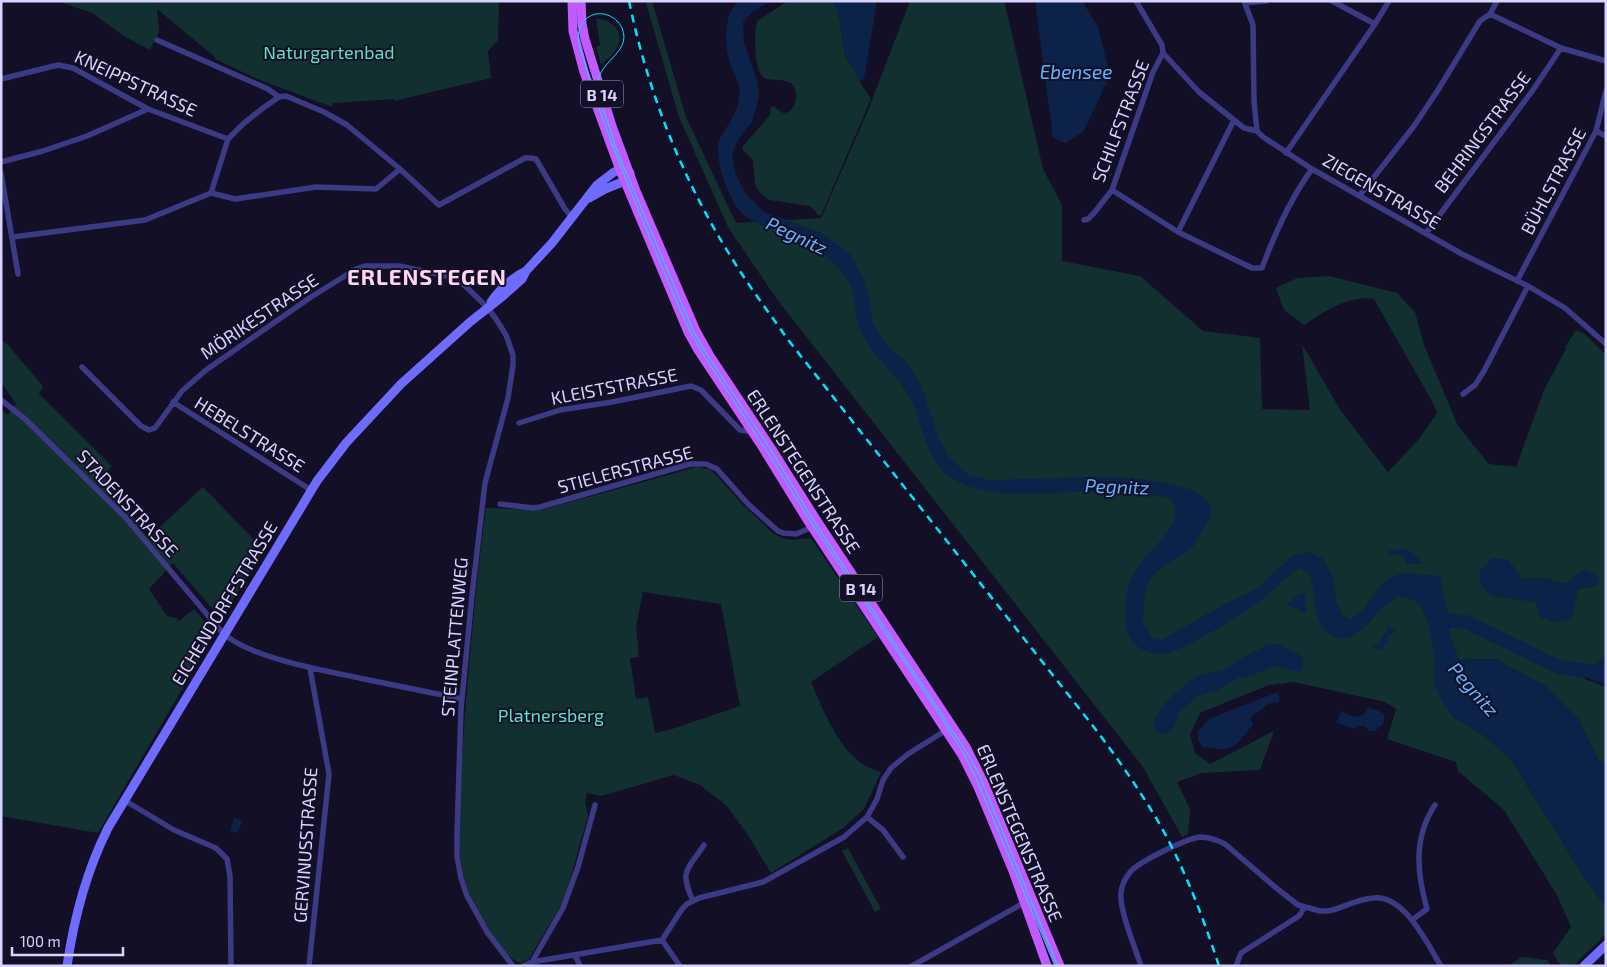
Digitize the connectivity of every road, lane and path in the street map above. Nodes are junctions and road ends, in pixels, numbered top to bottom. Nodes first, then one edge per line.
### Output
1 (572, 1) edge
2 (581, 1) edge
3 (1136, 1) edge
4 (1266, 1) edge
5 (1332, 1) edge
6 (1389, 1) edge
7 (1497, 1) edge
8 (1244, 2) edge
9 (1490, 14) junction
10 (1375, 24) junction
11 (157, 40) dead end
12 (1561, 48) junction
13 (1163, 53) junction
14 (1606, 60) edge
15 (1, 79) edge
16 (1606, 92) edge
17 (279, 97) junction
18 (148, 109) junction
19 (1234, 120) junction
20 (608, 127) junction
21 (1257, 131) junction
22 (1596, 131) junction
23 (1606, 136) edge
24 (228, 139) junction
25 (1286, 153) junction
26 (1, 162) edge
27 (400, 169) junction
28 (1312, 169) junction
29 (620, 170) junction
30 (1, 173) edge
31 (630, 173) junction
32 (625, 181) junction
33 (1112, 190) junction
34 (211, 193) junction
35 (1360, 195) junction
36 (588, 198) junction
37 (572, 217) junction
38 (1084, 220) dead end
39 (1178, 232) junction
40 (1426, 233) junction
41 (13, 237) junction
42 (18, 274) dead end
43 (1517, 281) junction
44 (1528, 286) junction
45 (487, 307) junction
46 (1605, 340) edge
47 (82, 367) dead end
48 (1463, 394) dead end
49 (1, 400) edge
50 (173, 402) junction
51 (519, 423) dead end
52 (754, 428) junction
53 (311, 490) junction
54 (500, 504) dead end
55 (816, 526) junction
56 (224, 634) junction
57 (310, 668) junction
58 (462, 699) junction
59 (950, 728) junction
60 (124, 800) junction
61 (595, 805) dead end
62 (1435, 806) dead end
63 (867, 816) junction
64 (704, 845) dead end
65 (903, 857) dead end
66 (1028, 900) junction
67 (693, 901) junction
68 (1304, 908) junction
69 (1412, 920) junction
70 (662, 940) junction
71 (1606, 945) edge
72 (574, 955) junction
73 (532, 962) junction
74 (921, 963) edge
75 (511, 965) edge
76 (67, 966) edge
77 (231, 966) edge
78 (309, 966) edge
79 (524, 966) edge
80 (580, 966) edge
81 (680, 966) edge
82 (912, 966) edge
83 (1047, 966) edge
84 (1060, 966) edge
85 (1141, 966) edge
86 (1236, 966) edge
87 (1441, 966) edge
88 (1584, 966) edge

1 - 20 main road, ERLENSTEGENSTRASSE / B 14
2 - 20 main road, ERLENSTEGENSTRASSE / B 14
3 - 13 street, ZIEGENSTRASSE
4 - 8 street
5 - 10 street
6 - 10 street
7 - 9 street
8 - 21 street
9 - 12 street
9 - 35 street
10 - 25 street
11 - 17 street
12 - 14 street
12 - 40 street, BEHRINGSTRASSE
13 - 19 street, ZIEGENSTRASSE
13 - 33 street, SCHILFSTRASSE
15 - 18 street, KNEIPPSTRASSE
16 - 22 street, BÜHLSTRASSE
17 - 24 street
17 - 27 street
18 - 24 street, KNEIPPSTRASSE
18 - 26 street
19 - 21 street, ZIEGENSTRASSE
19 - 39 street
20 - 29 main road, ERLENSTEGENSTRASSE / B 14
20 - 31 main road, ERLENSTEGENSTRASSE / B 14
21 - 25 street, ZIEGENSTRASSE
22 - 23 street
22 - 43 street, BÜHLSTRASSE
24 - 34 street
25 - 28 street, ZIEGENSTRASSE
27 - 34 street
27 - 37 street
28 - 35 street, ZIEGENSTRASSE
28 - 39 street
29 - 31 street
29 - 32 main road, ERLENSTEGENSTRASSE / B 14
29 - 36 street, EICHENDORFFSTRASSE
30 - 41 street
31 - 32 street
31 - 52 main road, ERLENSTEGENSTRASSE / B 14
32 - 36 street, EICHENDORFFSTRASSE
32 - 52 main road, ERLENSTEGENSTRASSE / B 14
33 - 38 street, SCHILFSTRASSE
33 - 39 street
34 - 41 street
35 - 40 street, ZIEGENSTRASSE
36 - 37 street, EICHENDORFFSTRASSE
37 - 45 street, EICHENDORFFSTRASSE
40 - 43 street, ZIEGENSTRASSE
41 - 42 street
43 - 44 street, ZIEGENSTRASSE
44 - 46 street, ZIEGENSTRASSE
44 - 48 street
45 - 50 street, MÖRIKESTRASSE
45 - 53 street, EICHENDORFFSTRASSE
45 - 58 street, STEINPLATTENWEG
47 - 50 street, MÖRIKESTRASSE
49 - 56 street, STADENSTRASSE
50 - 53 street, HEBELSTRASSE
51 - 52 street, KLEISTSTRASSE
52 - 55 main road, ERLENSTEGENSTRASSE / B 14
53 - 56 street, EICHENDORFFSTRASSE
54 - 55 street, STIELERSTRASSE
55 - 59 main road, ERLENSTEGENSTRASSE / B 14
56 - 57 street, STADENSTRASSE
56 - 60 street, EICHENDORFFSTRASSE
57 - 58 street, STADENSTRASSE
57 - 78 street, GERVINUSSTRASSE
58 - 75 street, STEINPLATTENWEG
59 - 63 street
59 - 66 main road, ERLENSTEGENSTRASSE / B 14
60 - 76 street, EICHENDORFFSTRASSE
60 - 77 street
61 - 73 street
62 - 69 street
63 - 65 street
63 - 67 street
64 - 67 street
66 - 74 street
66 - 83 main road, ERLENSTEGENSTRASSE / B 14
66 - 84 main road, ERLENSTEGENSTRASSE / B 14
67 - 70 street
68 - 69 street
68 - 85 street
68 - 86 street
69 - 87 street
70 - 72 street
70 - 81 street
71 - 88 street
72 - 73 street
72 - 80 street
73 - 79 street
74 - 82 street

